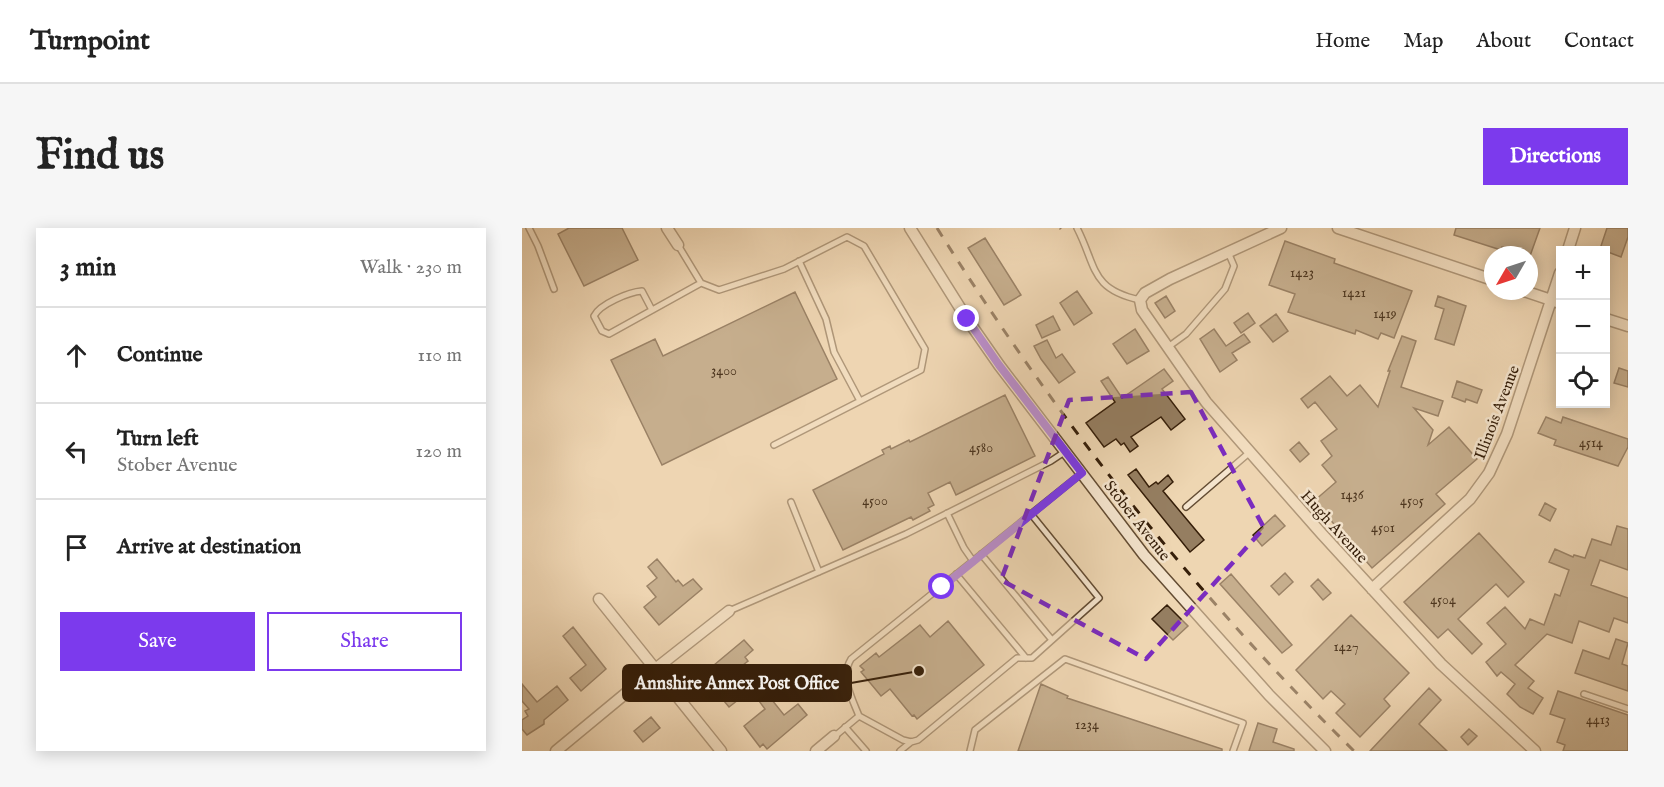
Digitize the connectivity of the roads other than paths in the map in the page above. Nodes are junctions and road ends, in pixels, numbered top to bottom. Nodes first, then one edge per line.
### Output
1 (529, 228) edge
2 (666, 228) edge
3 (910, 228) edge
4 (1077, 228) edge
5 (1281, 228) edge
6 (1338, 228) edge
7 (1575, 228) edge
8 (678, 245) joint
9 (1569, 246) edge
10 (1228, 252) junction
11 (799, 261) junction
12 (1484, 277) edge
13 (701, 283) junction
14 (554, 290) dead end
15 (1538, 296) edge
16 (1140, 300) junction
17 (1556, 302) edge
18 (652, 310) junction
19 (1610, 321) edge
20 (1628, 326) edge
21 (1167, 348) junction
22 (860, 401) junction
23 (774, 445) dead end
24 (1066, 451) junction
25 (1250, 452) junction
26 (1082, 473) junction
27 (791, 502) dead end
28 (1186, 507) dead end
29 (947, 513) junction
30 (1031, 514) junction
31 (981, 554) junction
32 (973, 561) junction
33 (819, 572) junction
34 (956, 574) junction
35 (1372, 589) junction
36 (599, 599) dead end
37 (729, 611) joint
38 (1052, 640) junction
39 (1026, 658) junction
40 (654, 670) junction
41 (1584, 694) dead end
42 (1628, 709) edge
43 (859, 716) junction
44 (845, 727) junction
45 (834, 736) joint
46 (910, 742) junction
47 (556, 751) edge
48 (721, 751) edge
49 (816, 751) edge
50 (866, 751) edge
51 (900, 751) edge
52 (970, 751) edge
53 (1233, 751) edge
54 (1325, 751) edge
55 (1535, 751) edge

1 - 14 lane
2 - 8 street
3 - 24 street, Stober Avenue
4 - 16 lane
5 - 10 street
6 - 12 street
7 - 9 street
8 - 13 lane
10 - 16 street
10 - 21 lane
11 - 13 lane
11 - 22 lane
11 - 22 lane
13 - 18 lane
15 - 17 street
16 - 21 street, Hugh Avenue
17 - 35 street, Illinois Avenue
18 - 18 lane
19 - 20 street
21 - 25 street, Hugh Avenue
22 - 23 lane
24 - 26 street, Stober Avenue
24 - 29 lane
25 - 28 lane
25 - 35 street, Hugh Avenue
26 - 30 lane
26 - 54 street, Stober Avenue
27 - 33 lane
29 - 32 lane
29 - 33 lane
30 - 31 lane
30 - 38 lane
31 - 32 lane
31 - 38 lane
32 - 34 lane
33 - 37 lane
34 - 39 lane
34 - 43 lane
35 - 55 street, Hugh Avenue
36 - 40 street
37 - 40 street
38 - 39 lane
39 - 46 lane
40 - 47 street
40 - 48 street
41 - 42 lane
43 - 44 lane
43 - 46 lane
44 - 45 lane
44 - 50 lane
45 - 49 street
46 - 51 lane
52 - 53 lane

